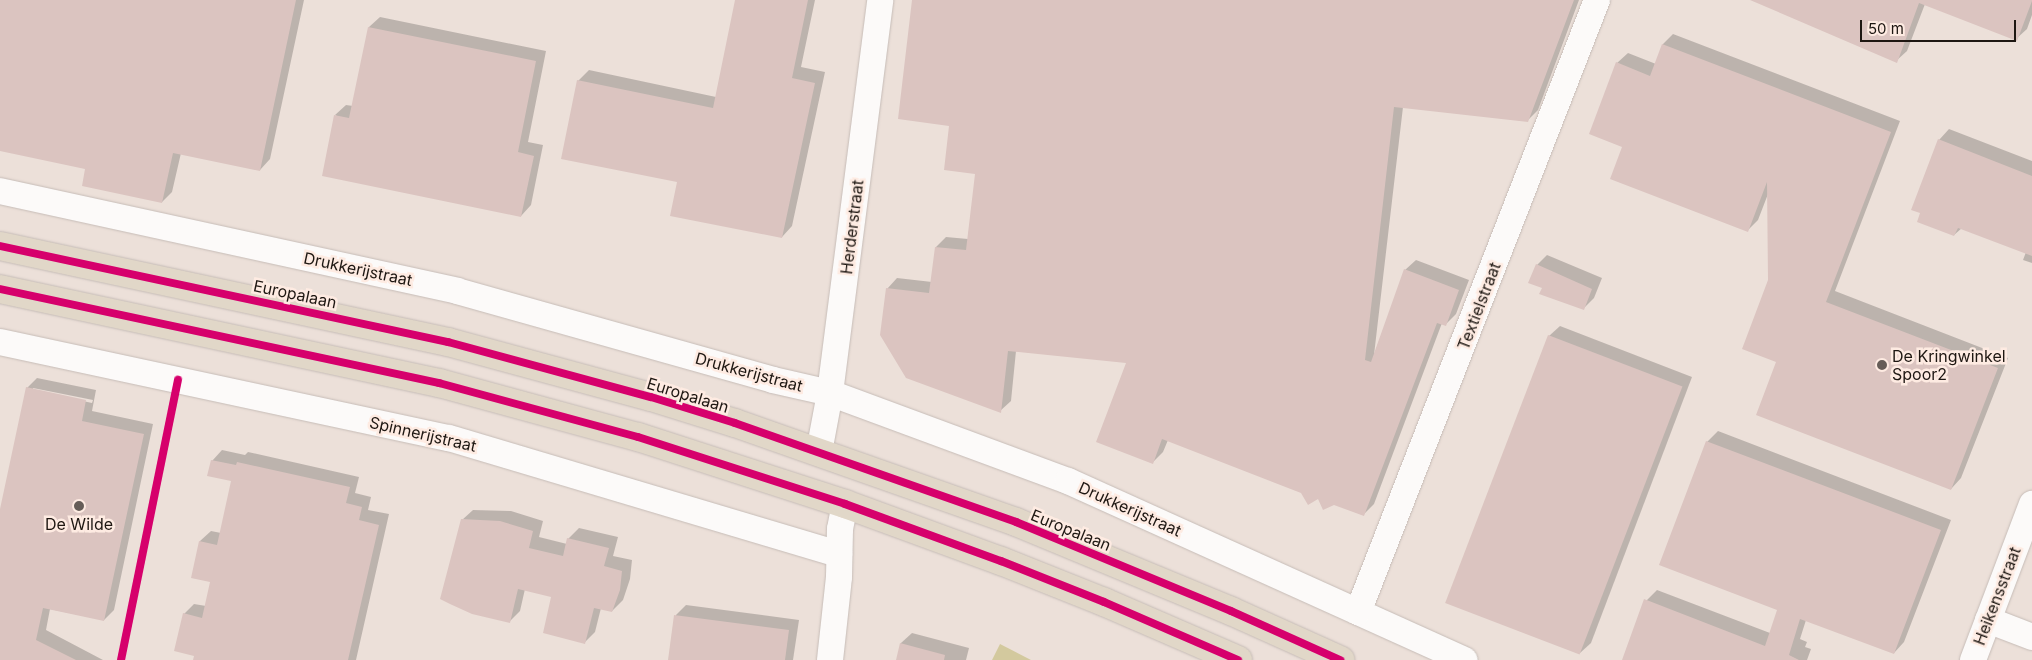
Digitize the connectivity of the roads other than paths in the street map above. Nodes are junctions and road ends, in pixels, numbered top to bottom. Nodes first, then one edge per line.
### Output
1 (880, 0) edge
2 (1597, 0) edge
3 (0, 191) edge
4 (0, 246) edge
5 (0, 289) edge
6 (0, 342) edge
7 (830, 393) junction
8 (819, 452) junction
9 (845, 504) junction
10 (2032, 504) edge
11 (839, 554) junction
12 (1358, 612) junction
13 (1988, 620) junction
14 (2032, 637) edge
15 (830, 660) edge
16 (1238, 660) edge
17 (1340, 660) edge
18 (1464, 660) edge
19 (1973, 660) edge

1 - 7 street, Herderstraat
2 - 12 street, Textielstraat
3 - 7 street, Drukkerijstraat
4 - 8 highway, Europalaan
5 - 9 highway
6 - 11 street, Spinnerijstraat
7 - 8 street, Herderstraat
7 - 12 street, Drukkerijstraat
8 - 17 highway, Europalaan
9 - 11 street
9 - 16 highway
10 - 13 street, Heikensstraat
11 - 15 street
12 - 18 street, Drukkerijstraat
13 - 14 street
13 - 19 street, Heikensstraat

